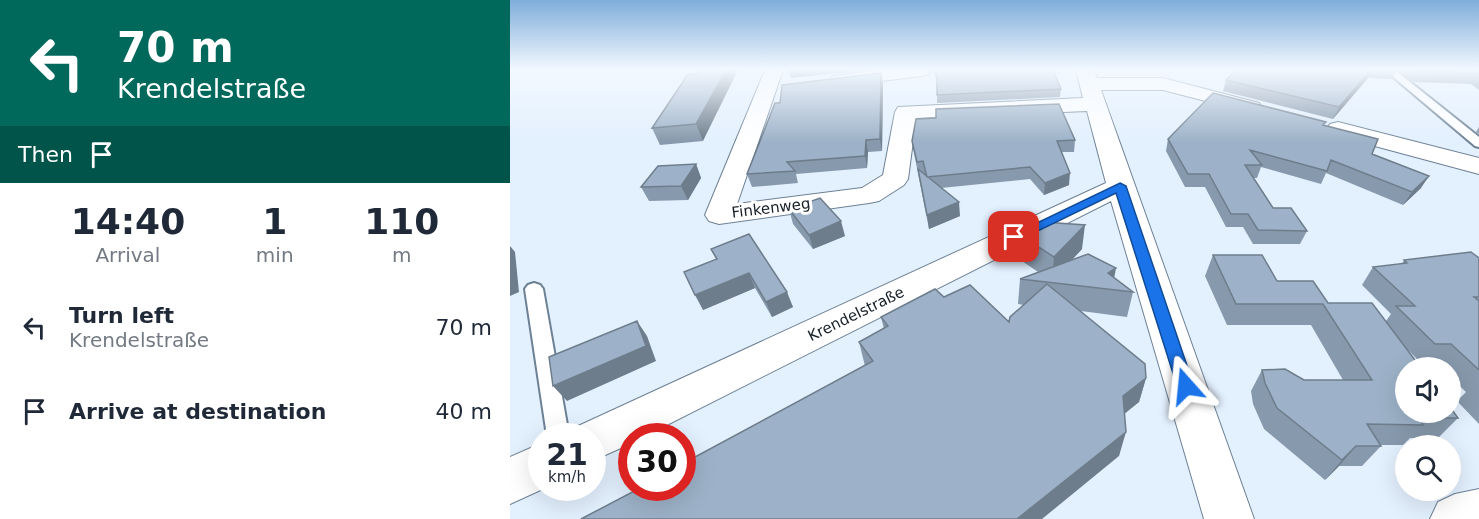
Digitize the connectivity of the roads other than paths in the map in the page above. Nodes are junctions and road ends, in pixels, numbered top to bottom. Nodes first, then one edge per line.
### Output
1 (771, 94) edge
2 (1032, 94) edge
3 (1092, 94) edge
4 (1202, 94) edge
5 (1420, 94) edge
6 (1267, 111) edge
7 (1313, 123) edge
8 (1479, 143) edge
9 (1479, 166) edge
10 (1120, 186) junction
11 (534, 289) dead end
12 (556, 423) edge
13 (606, 434) edge
14 (528, 472) edge
15 (510, 481) edge
16 (1479, 514) edge
17 (1229, 519) edge
18 (1455, 519) edge

1 - 2 street, Finkenweg
3 - 10 street
4 - 6 street
5 - 8 lane
7 - 9 street
10 - 13 street, Krendelstraße
10 - 17 street
11 - 12 lane
14 - 15 street
16 - 18 street

